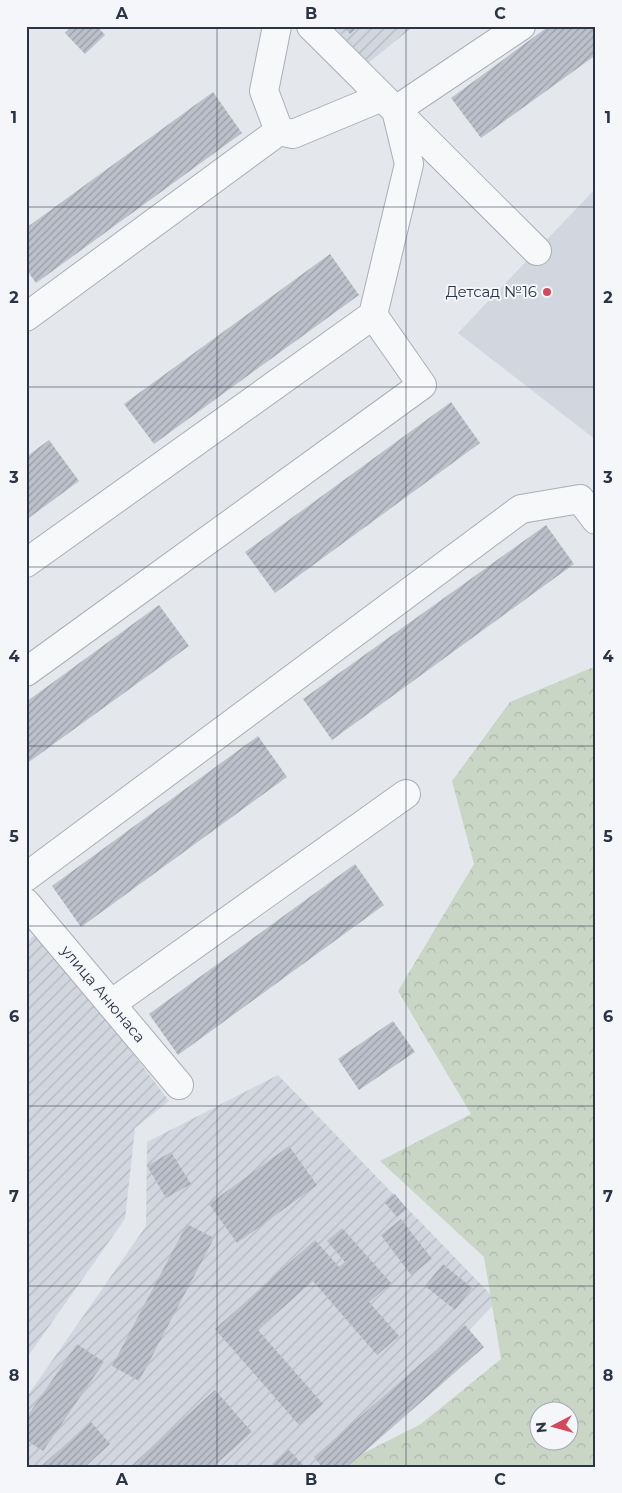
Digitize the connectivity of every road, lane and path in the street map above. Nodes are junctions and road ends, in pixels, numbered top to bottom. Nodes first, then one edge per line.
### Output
1 (276, 26) edge
2 (311, 26) edge
3 (521, 26) edge
4 (389, 104) junction
5 (279, 131) junction
6 (537, 250) dead end
7 (373, 315) junction
8 (26, 317) edge
9 (596, 520) edge
10 (26, 563) edge
11 (26, 672) edge
12 (406, 794) dead end
13 (26, 877) edge
14 (26, 903) edge
15 (111, 1004) junction
16 (179, 1085) dead end

1 - 5 street
2 - 4 street
3 - 4 street
4 - 5 street
4 - 6 street
4 - 7 street
5 - 8 street
7 - 10 street
7 - 11 street
9 - 13 street
12 - 15 street
14 - 15 street, улица Анюнаса
15 - 16 street, улица Анюнаса

